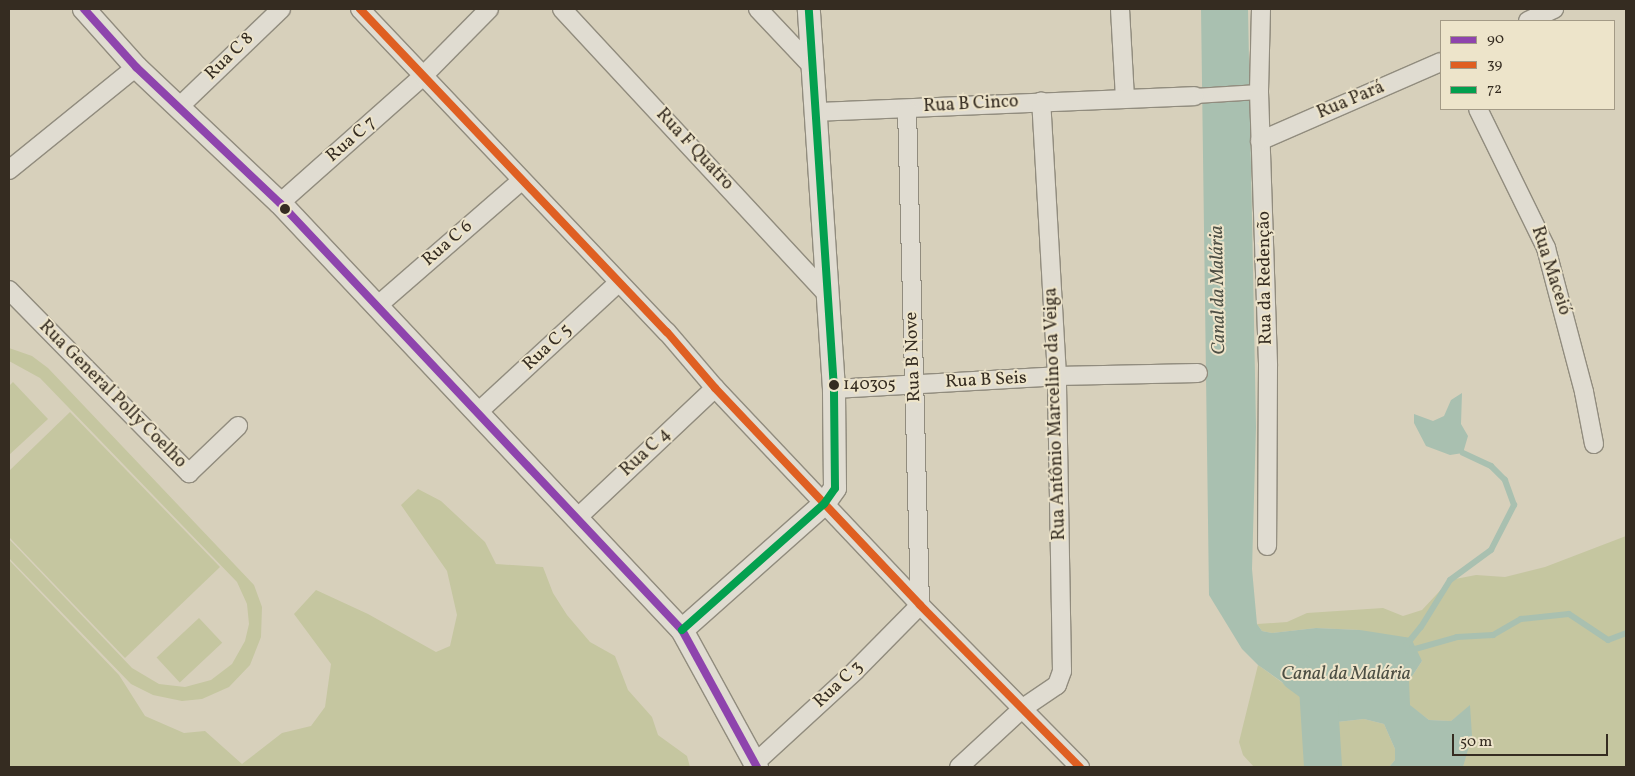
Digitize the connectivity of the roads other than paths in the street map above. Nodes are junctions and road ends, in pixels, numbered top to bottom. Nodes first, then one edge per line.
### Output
1 (84, 9) edge
2 (280, 9) edge
3 (360, 9) edge
4 (490, 9) edge
5 (562, 9) edge
6 (758, 9) edge
7 (809, 9) edge
8 (1120, 9) edge
9 (1261, 9) edge
10 (1554, 9) edge
11 (1530, 20) edge
12 (1440, 62) edge
13 (811, 65) junction
14 (136, 67) junction
15 (423, 76) junction
16 (1259, 92) junction
17 (1195, 96) joint
18 (1125, 98) junction
19 (1041, 101) junction
20 (180, 106) junction
21 (906, 109) junction
22 (1478, 110) edge
23 (816, 112) junction
24 (1260, 141) junction
25 (9, 170) edge
26 (521, 181) junction
27 (280, 203) junction
28 (619, 282) junction
29 (9, 290) edge
30 (825, 292) junction
31 (376, 307) junction
32 (1198, 373) dead end
33 (1057, 376) junction
34 (915, 385) junction
35 (715, 388) junction
36 (834, 389) junction
37 (477, 413) junction
38 (238, 426) dead end
39 (1594, 444) dead end
40 (824, 504) junction
41 (576, 519) junction
42 (1267, 546) dead end
43 (920, 605) junction
44 (682, 630) junction
45 (1023, 708) junction
46 (756, 765) edge
47 (959, 767) edge
48 (1080, 767) edge

1 - 14 street
2 - 20 street, Rua C 8
3 - 15 street
4 - 15 street, Rua C 7
5 - 30 street, Rua F Quatro
6 - 13 street
7 - 13 street
8 - 18 street
9 - 16 street, Rua da Redenção
10 - 11 street
12 - 24 street, Rua Pará
13 - 23 street
14 - 20 street
14 - 25 street
15 - 26 street
15 - 27 street, Rua C 7
16 - 17 street
16 - 24 street, Rua da Redenção
17 - 18 street, Rua B Cinco
18 - 19 street, Rua B Cinco
19 - 21 street, Rua B Cinco
19 - 33 street, Rua Antônio Marcelino da Veiga
20 - 27 street
21 - 23 street, Rua B Cinco
21 - 34 street, Rua B Nove
22 - 39 street, Rua Maceió
23 - 30 street
24 - 42 street, Rua da Redenção
26 - 28 street
26 - 31 street, Rua C 6
27 - 31 street
28 - 35 street
28 - 37 street, Rua C 5
29 - 38 street, Rua General Polly Coelho
30 - 36 street
31 - 37 street
32 - 33 street, Rua B Seis
33 - 34 street, Rua B Seis
33 - 45 street, Rua Antônio Marcelino da Veiga
34 - 36 street, Rua B Seis
34 - 43 street, Rua B Nove
35 - 40 street
35 - 41 street, Rua C 4
36 - 40 street
37 - 41 street
40 - 43 street
40 - 44 street
41 - 44 street
43 - 45 street
43 - 46 street, Rua C 3
44 - 46 street
45 - 47 street, Rua Antônio Marcelino da Veiga
45 - 48 street

